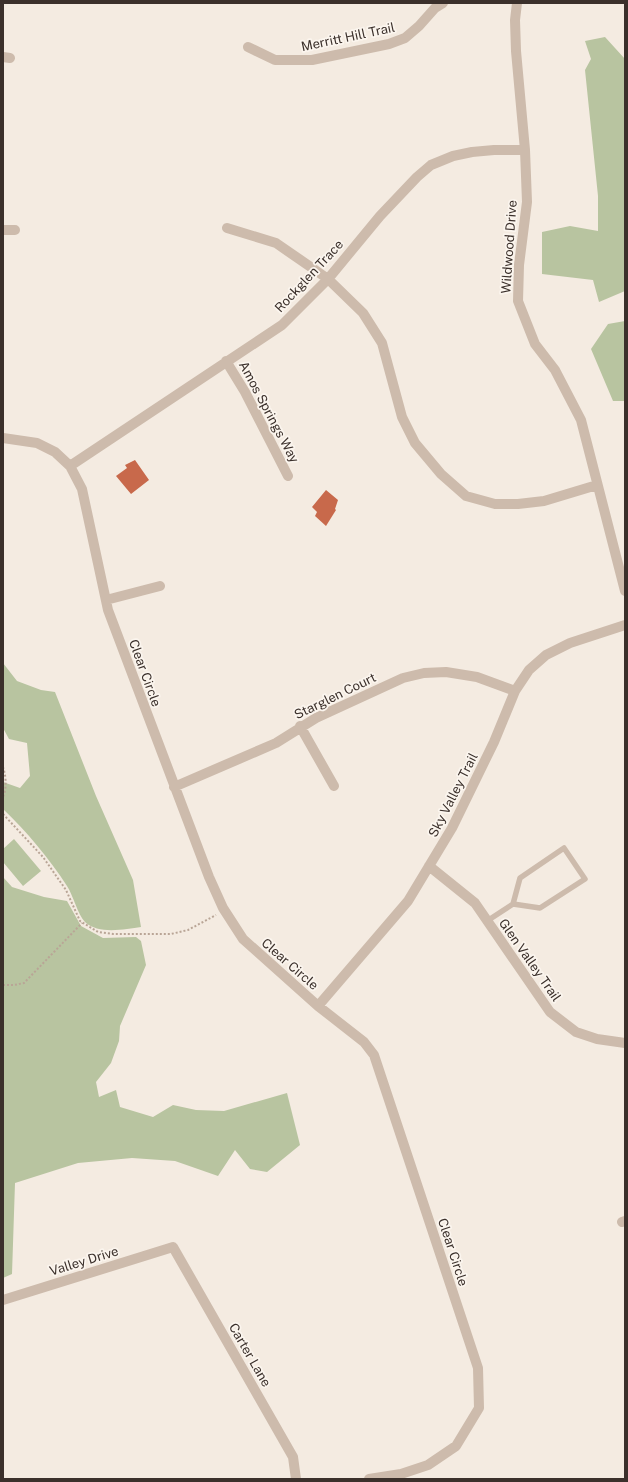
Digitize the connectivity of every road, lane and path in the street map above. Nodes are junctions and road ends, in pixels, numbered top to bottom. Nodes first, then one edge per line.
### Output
1 (442, 3) edge
2 (518, 3) edge
3 (248, 47) dead end
4 (525, 150) junction
5 (226, 228) dead end
6 (3, 230) edge
7 (15, 230) dead end
8 (328, 279) junction
9 (226, 361) junction
10 (3, 438) edge
11 (70, 466) junction
12 (288, 476) dead end
13 (597, 485) junction
14 (160, 586) dead end
15 (625, 591) edge
16 (106, 600) junction
17 (625, 625) edge
18 (515, 691) junction
19 (300, 726) junction
20 (3, 767) edge
21 (334, 786) dead end
22 (174, 787) junction
23 (3, 797) edge
24 (3, 814) edge
25 (429, 866) junction
26 (513, 904) junction
27 (216, 915) dead end
28 (487, 921) junction
29 (82, 923) junction
30 (3, 985) edge
31 (318, 1006) junction
32 (625, 1043) edge
33 (173, 1248) joint
34 (3, 1300) edge
35 (296, 1479) edge
36 (369, 1479) edge

1 - 3 street, Merritt Hill Trail
2 - 4 street, Wildwood Drive
4 - 8 street, Rockglen Trace
4 - 13 street, Wildwood Drive
5 - 8 street
6 - 7 street
8 - 9 street, Rockglen Trace
8 - 13 street
9 - 11 street, Rockglen Trace
9 - 12 street, Amos Springs Way
10 - 11 street, Clear Circle
11 - 16 street, Clear Circle
13 - 15 street, Wildwood Drive
14 - 16 street
16 - 22 street, Clear Circle
17 - 18 street, Sky Valley Trail
18 - 19 street, Starglen Court
18 - 25 street, Sky Valley Trail
19 - 21 street
19 - 22 street, Starglen Court
20 - 23 path
22 - 31 street, Clear Circle
24 - 29 path
25 - 28 street, Glen Valley Trail
25 - 31 street, Sky Valley Trail
26 - 26 lane
26 - 28 lane
27 - 29 path
28 - 32 street, Glen Valley Trail
29 - 30 path
31 - 36 street, Clear Circle
33 - 34 street, Valley Drive
33 - 35 street, Carter Lane

